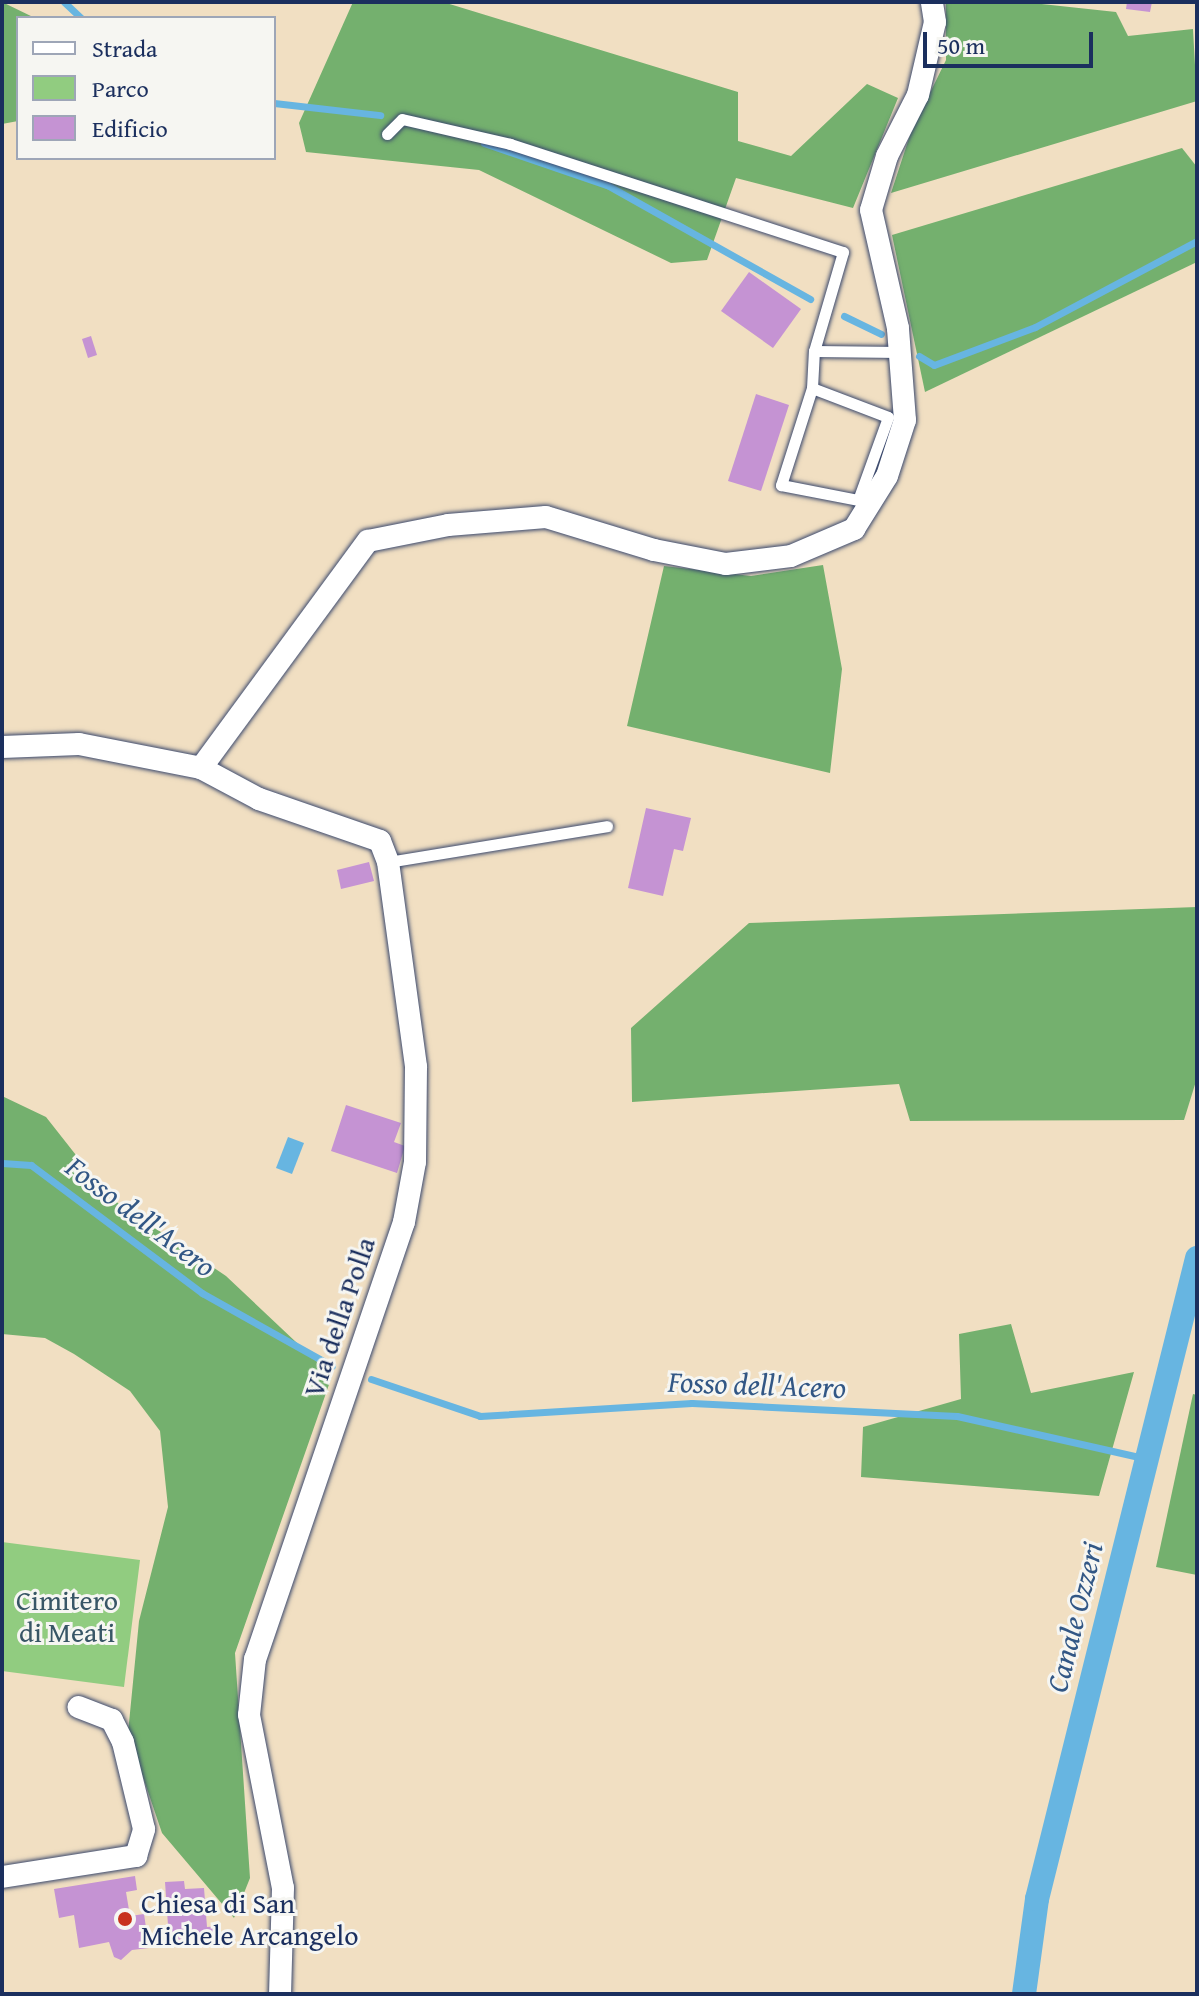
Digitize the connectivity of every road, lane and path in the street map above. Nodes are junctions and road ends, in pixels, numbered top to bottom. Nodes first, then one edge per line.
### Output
1 (932, 2) edge
2 (387, 134) dead end
3 (814, 351) junction
4 (900, 352) junction
5 (812, 388) junction
6 (2, 747) edge
7 (201, 768) junction
8 (607, 826) dead end
9 (388, 862) junction
10 (78, 1707) dead end
11 (2, 1877) edge
12 (280, 1994) edge

1 - 4 street
2 - 3 lane
3 - 4 lane
3 - 5 lane
4 - 7 street
5 - 5 lane
6 - 7 street
7 - 9 street
8 - 9 lane
9 - 12 street, Via della Polla
10 - 11 street

